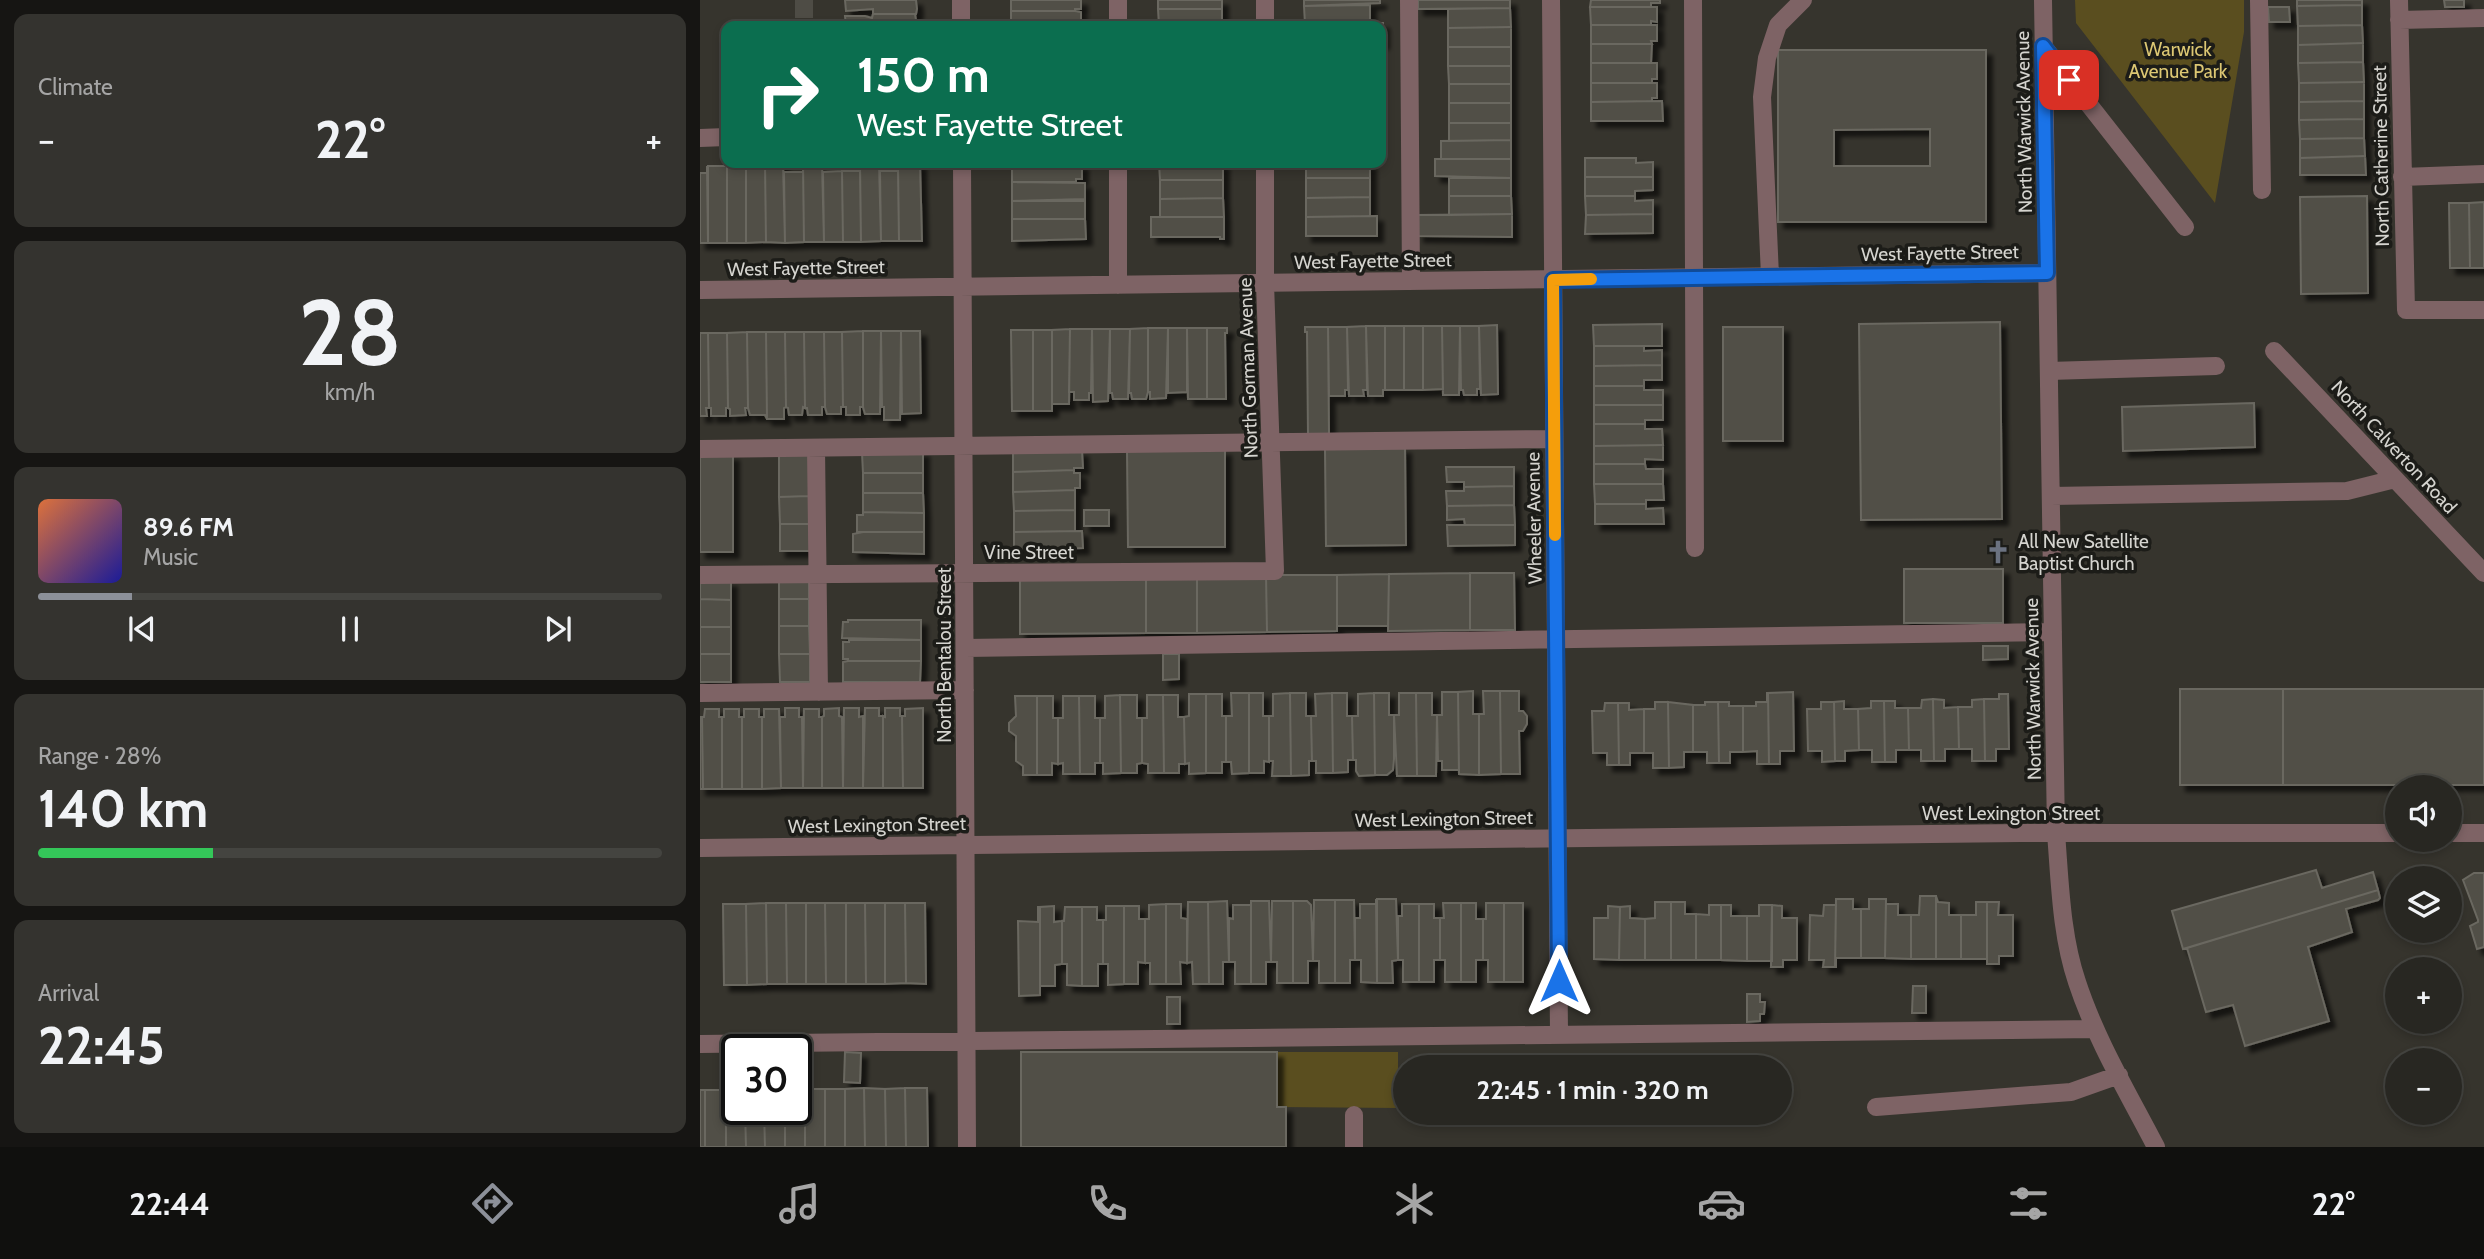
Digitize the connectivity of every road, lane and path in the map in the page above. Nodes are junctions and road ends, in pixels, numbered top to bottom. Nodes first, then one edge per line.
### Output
1 (961, 0) edge
2 (1118, 0) edge
3 (1265, 0) edge
4 (1409, 0) edge
5 (1551, 0) edge
6 (1693, 0) edge
7 (1802, 0) edge
8 (2043, 0) edge
9 (2259, 0) edge
10 (2399, 0) edge
11 (2484, 18) edge
12 (2399, 20) junction
13 (961, 21) edge
14 (1118, 21) edge
15 (1265, 21) edge
16 (2043, 46) junction
17 (700, 138) edge
18 (721, 138) edge
19 (962, 168) edge
20 (1118, 168) edge
21 (1265, 168) edge
22 (2484, 174) edge
23 (2402, 177) junction
24 (2262, 190) dead end
25 (2185, 227) dead end
26 (2047, 273) junction
27 (1770, 276) junction
28 (1694, 277) junction
29 (1553, 280) junction
30 (1411, 281) junction
31 (1265, 283) junction
32 (1118, 285) junction
33 (963, 287) junction
34 (700, 290) edge
35 (2484, 310) edge
36 (2274, 351) dead end
37 (2216, 366) dead end
38 (2049, 371) junction
39 (1554, 439) junction
40 (1271, 443) junction
41 (964, 446) junction
42 (816, 448) junction
43 (700, 449) edge
44 (2395, 479) junction
45 (2051, 496) junction
46 (1695, 548) dead end
47 (1275, 571) joint
48 (964, 573) junction
49 (2484, 573) edge
50 (818, 574) junction
51 (700, 575) edge
52 (2053, 632) junction
53 (1556, 639) junction
54 (965, 648) junction
55 (965, 690) junction
56 (819, 692) junction
57 (700, 693) edge
58 (2056, 833) junction
59 (2385, 833) edge
60 (2462, 833) edge
61 (2484, 833) edge
62 (1558, 839) junction
63 (966, 845) junction
64 (700, 848) edge
65 (2095, 1029) junction
66 (1559, 1035) junction
67 (967, 1041) junction
68 (700, 1044) edge
69 (2119, 1076) junction
70 (1876, 1107) dead end
71 (1354, 1115) dead end
72 (967, 1147) edge
73 (1354, 1147) edge
74 (2156, 1147) edge

1 - 13 street
2 - 14 street
3 - 15 street
4 - 30 street
5 - 29 street, Wheeler Avenue
6 - 28 street
7 - 27 street
8 - 16 street, North Warwick Avenue
9 - 24 street
10 - 12 street, North Catherine Street
11 - 12 street
12 - 23 street, North Catherine Street
16 - 25 street
16 - 26 street, North Warwick Avenue
17 - 18 street
19 - 33 street, North Bentalou Street
20 - 32 street
21 - 31 street, North Gorman Avenue
22 - 23 street
23 - 35 street, North Catherine Street
26 - 27 street, West Fayette Street
26 - 38 street, North Warwick Avenue
27 - 28 street, West Fayette Street
28 - 29 street, West Fayette Street
28 - 46 street
29 - 30 street, West Fayette Street
29 - 39 street, Wheeler Avenue
30 - 31 street, West Fayette Street
31 - 32 street, West Fayette Street
31 - 40 street, North Gorman Avenue
32 - 33 street, West Fayette Street
33 - 34 street, West Fayette Street
33 - 41 street, North Bentalou Street
36 - 44 street, North Calverton Road
37 - 38 street
38 - 45 street, North Warwick Avenue
39 - 40 street
39 - 53 street, Wheeler Avenue
40 - 41 street
40 - 47 street, North Gorman Avenue
41 - 42 street
41 - 48 street, North Bentalou Street
42 - 43 street
42 - 50 street
44 - 45 street
44 - 49 street, North Calverton Road
45 - 52 street, North Warwick Avenue
47 - 48 street, Vine Street
48 - 50 street, Vine Street
48 - 54 street, North Bentalou Street
50 - 51 street, Vine Street
50 - 56 street
52 - 53 street
52 - 58 street, North Warwick Avenue
53 - 54 street
53 - 62 street, Wheeler Avenue
54 - 55 street, North Bentalou Street
55 - 56 street
55 - 63 street, North Bentalou Street
56 - 57 street
58 - 59 street, West Lexington Street
58 - 62 street, West Lexington Street
58 - 65 street, North Warwick Avenue
60 - 61 street
62 - 63 street, West Lexington Street
62 - 66 street, Wheeler Avenue
63 - 64 street, West Lexington Street
63 - 67 street, North Bentalou Street
65 - 66 street
65 - 69 street, North Warwick Avenue
66 - 67 street
67 - 68 street
67 - 72 street, North Bentalou Street
69 - 70 street
69 - 74 street, North Warwick Avenue
71 - 73 street

